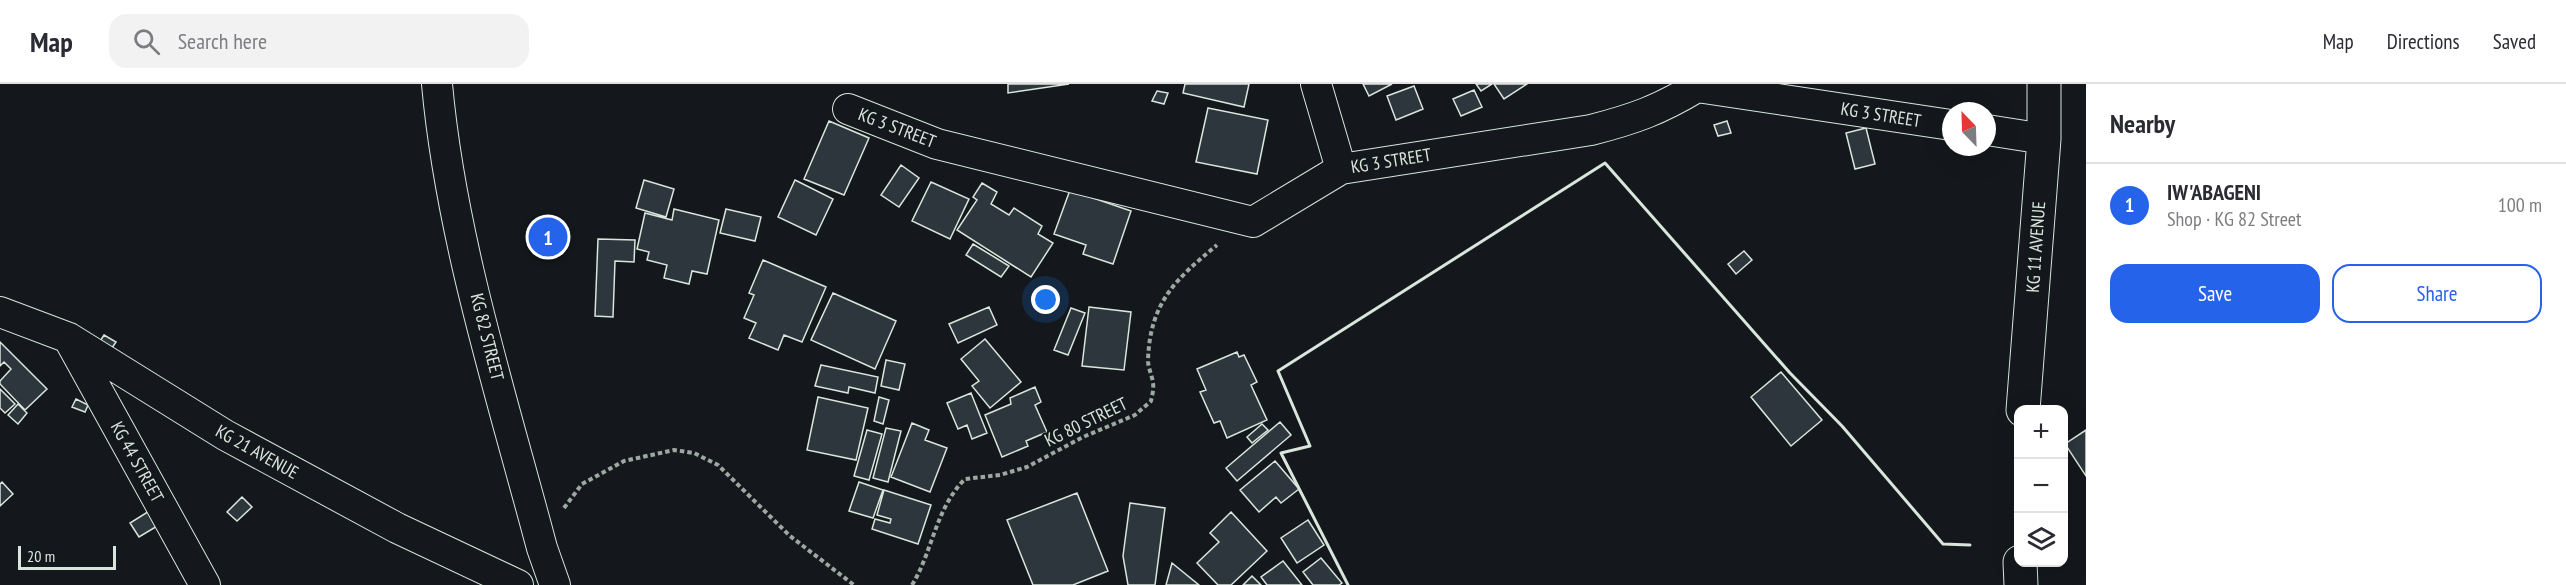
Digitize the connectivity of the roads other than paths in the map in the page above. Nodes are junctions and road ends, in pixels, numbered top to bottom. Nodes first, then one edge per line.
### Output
1 (437, 84) edge
2 (1317, 84) edge
3 (2044, 84) edge
4 (1696, 85) edge
5 (848, 109) dead end
6 (1942, 124) edge
7 (1996, 131) edge
8 (2044, 139) junction
9 (1341, 169) junction
10 (0, 312) edge
11 (69, 338) junction
12 (2023, 405) edge
13 (2020, 567) edge
14 (205, 585) edge
15 (518, 585) edge
16 (555, 585) edge
17 (2021, 585) edge

1 - 16 street, KG 82 STREET
2 - 9 street
3 - 8 main road, KG 11 AVENUE
4 - 6 street, KG 3 STREET
4 - 9 street, KG 3 STREET
5 - 9 street, KG 3 STREET
7 - 8 street
8 - 12 main road, KG 11 AVENUE
10 - 11 street, KG 21 AVENUE
11 - 14 street, KG 44 STREET
11 - 15 street, KG 21 AVENUE
13 - 17 main road

